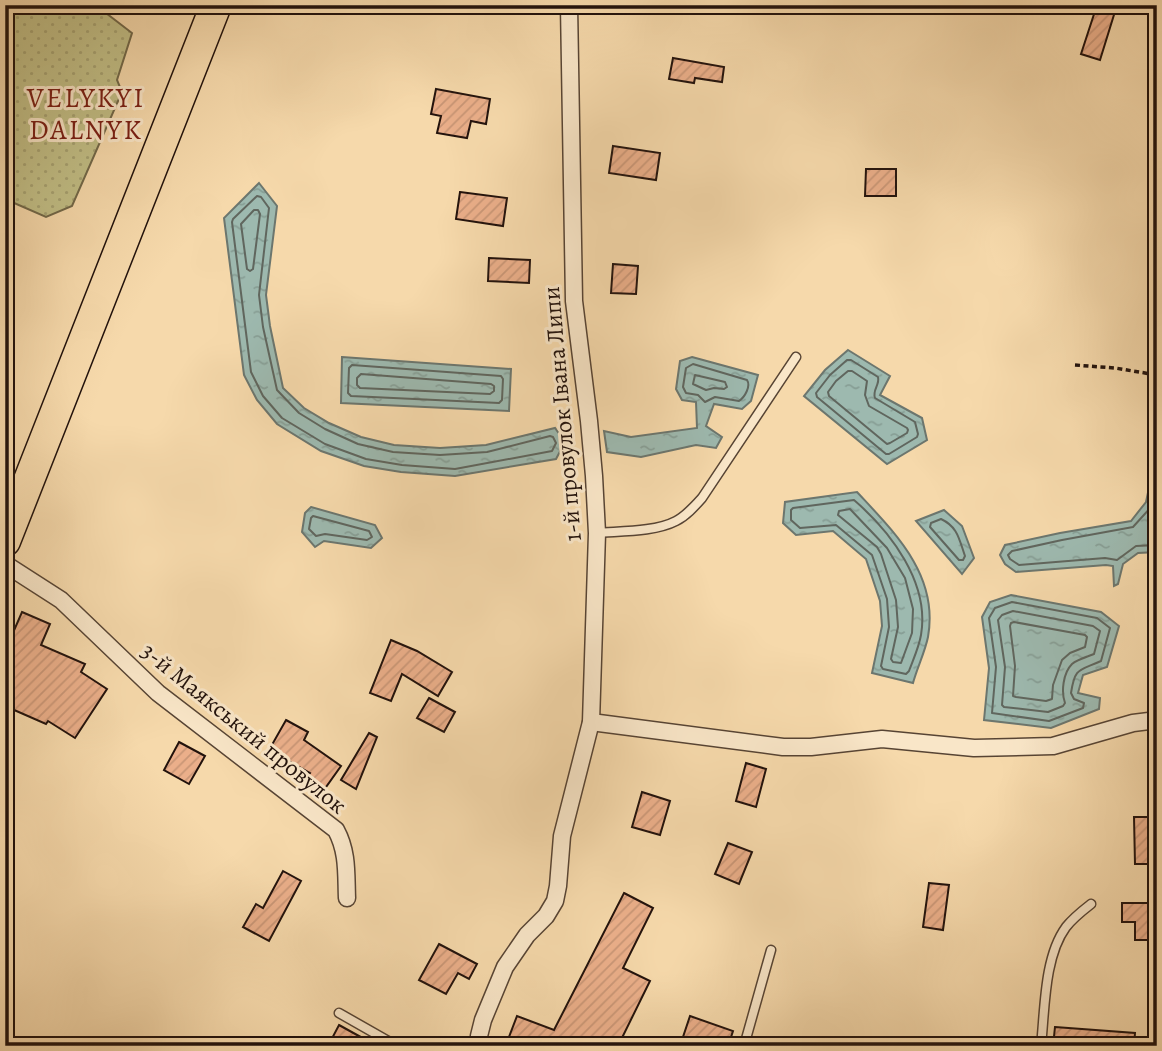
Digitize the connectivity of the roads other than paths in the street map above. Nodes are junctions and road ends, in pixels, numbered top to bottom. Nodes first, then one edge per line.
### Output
1 (216, 5) edge
2 (569, 5) edge
3 (796, 357) dead end
4 (15, 489) edge
5 (597, 533) junction
6 (5, 541) edge
7 (5, 564) edge
8 (1157, 720) edge
9 (591, 722) junction
10 (347, 898) dead end
11 (1091, 904) dead end
12 (771, 950) dead end
13 (339, 1013) dead end
14 (397, 1046) edge
15 (480, 1046) edge
16 (744, 1046) edge
17 (1041, 1046) edge

1 - 4 highway
2 - 5 street, 1-й провулок Івана Липи
3 - 5 lane
4 - 6 highway
5 - 9 street, 1-й провулок Івана Липи
7 - 10 street, 3-й Маякський провулок
8 - 9 street
9 - 15 street, 1-й провулок Івана Липи
11 - 17 lane
12 - 16 lane
13 - 14 lane

